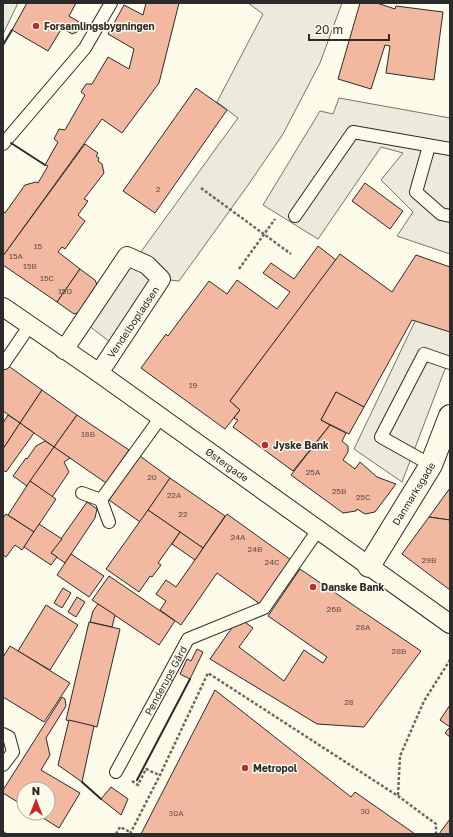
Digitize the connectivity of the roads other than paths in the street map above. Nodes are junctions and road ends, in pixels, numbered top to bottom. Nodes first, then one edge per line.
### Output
1 (111, 3) edge
2 (3, 144) edge
3 (429, 146) junction
4 (450, 149) edge
5 (295, 216) road end
6 (450, 216) edge
7 (3, 307) edge
8 (30, 325) junction
9 (64, 350) junction
10 (4, 363) edge
11 (450, 363) edge
12 (98, 373) junction
13 (450, 416) edge
14 (161, 417) junction
15 (431, 465) junction
16 (82, 493) dead end
17 (101, 500) junction
18 (109, 522) dead end
19 (318, 530) junction
20 (369, 566) junction
21 (450, 624) edge
22 (3, 734) edge
23 (3, 765) edge
24 (116, 772) dead end

1 - 2 lane
3 - 4 lane
3 - 5 lane
3 - 6 lane
7 - 8 street, Østergade
8 - 9 street, Østergade
8 - 10 lane
9 - 12 street, Østergade
9 - 12 street, Vendelbopladsen
11 - 15 lane
12 - 14 street, Østergade
13 - 15 street, Danmarksgade
14 - 17 lane
14 - 19 street, Østergade
15 - 20 street, Danmarksgade
16 - 17 lane
17 - 18 lane
19 - 20 street, Østergade
19 - 24 lane, Penderups Gård
20 - 21 street, Østergade
22 - 23 lane

